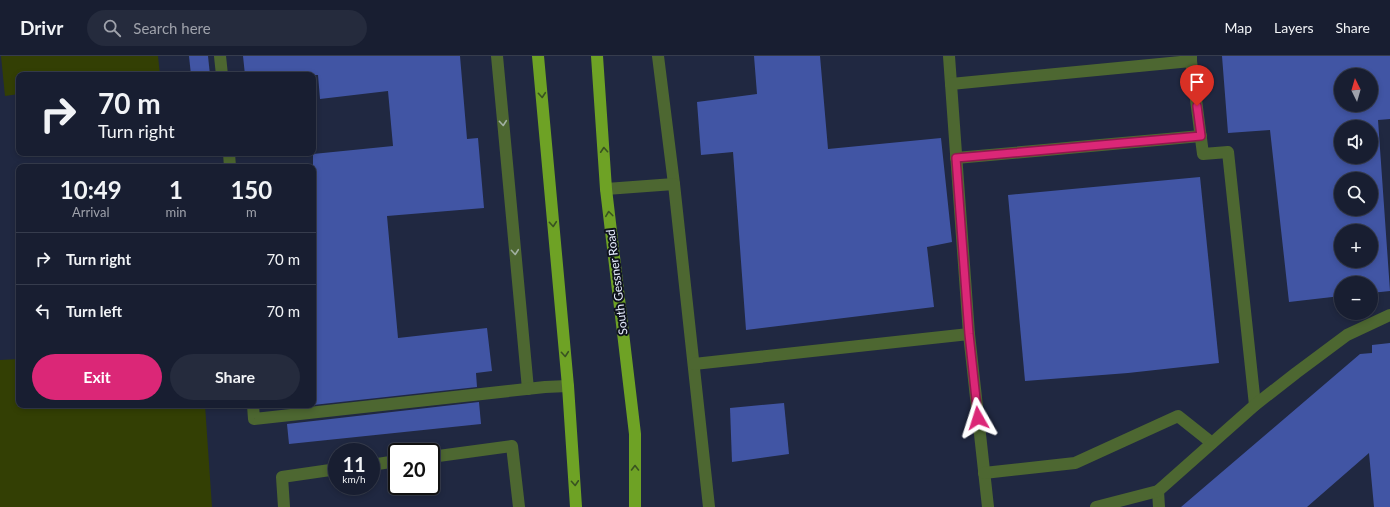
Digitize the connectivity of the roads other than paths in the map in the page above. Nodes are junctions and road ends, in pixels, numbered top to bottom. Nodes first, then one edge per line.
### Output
1 (220, 56) edge
2 (496, 56) edge
3 (538, 56) edge
4 (597, 56) edge
5 (658, 56) edge
6 (948, 56) edge
7 (1191, 58) edge
8 (222, 72) edge
9 (951, 84) junction
10 (1201, 136) junction
11 (956, 158) junction
12 (674, 184) junction
13 (606, 189) junction
14 (1390, 315) edge
15 (969, 334) junction
16 (694, 364) junction
17 (568, 386) junction
18 (528, 389) junction
19 (1255, 405) junction
20 (253, 408) edge
21 (1212, 443) junction
22 (440, 456) edge
23 (328, 470) edge
24 (984, 473) junction
25 (1158, 491) junction
26 (284, 507) edge
27 (519, 507) edge
28 (576, 507) edge
29 (635, 507) edge
30 (709, 507) edge
31 (988, 507) edge
32 (1096, 507) edge
33 (1159, 507) edge

1 - 8 lane
2 -> 18 lane
3 -> 17 main road
13 -> 4 main road, South Gessner Road
5 - 12 lane
6 - 9 lane
7 - 9 lane
7 - 10 lane
9 - 11 lane
10 - 11 lane
10 - 19 lane
11 - 15 lane
12 - 13 lane
12 - 16 lane
29 -> 13 main road, South Gessner Road
14 - 19 lane
15 - 16 lane
15 - 24 lane
16 - 30 lane
17 - 18 lane
17 -> 28 main road
18 - 20 lane
19 - 21 lane
21 - 24 lane
21 - 25 lane
22 - 27 lane
23 - 26 lane
24 - 31 lane
25 - 32 lane
25 - 33 lane

